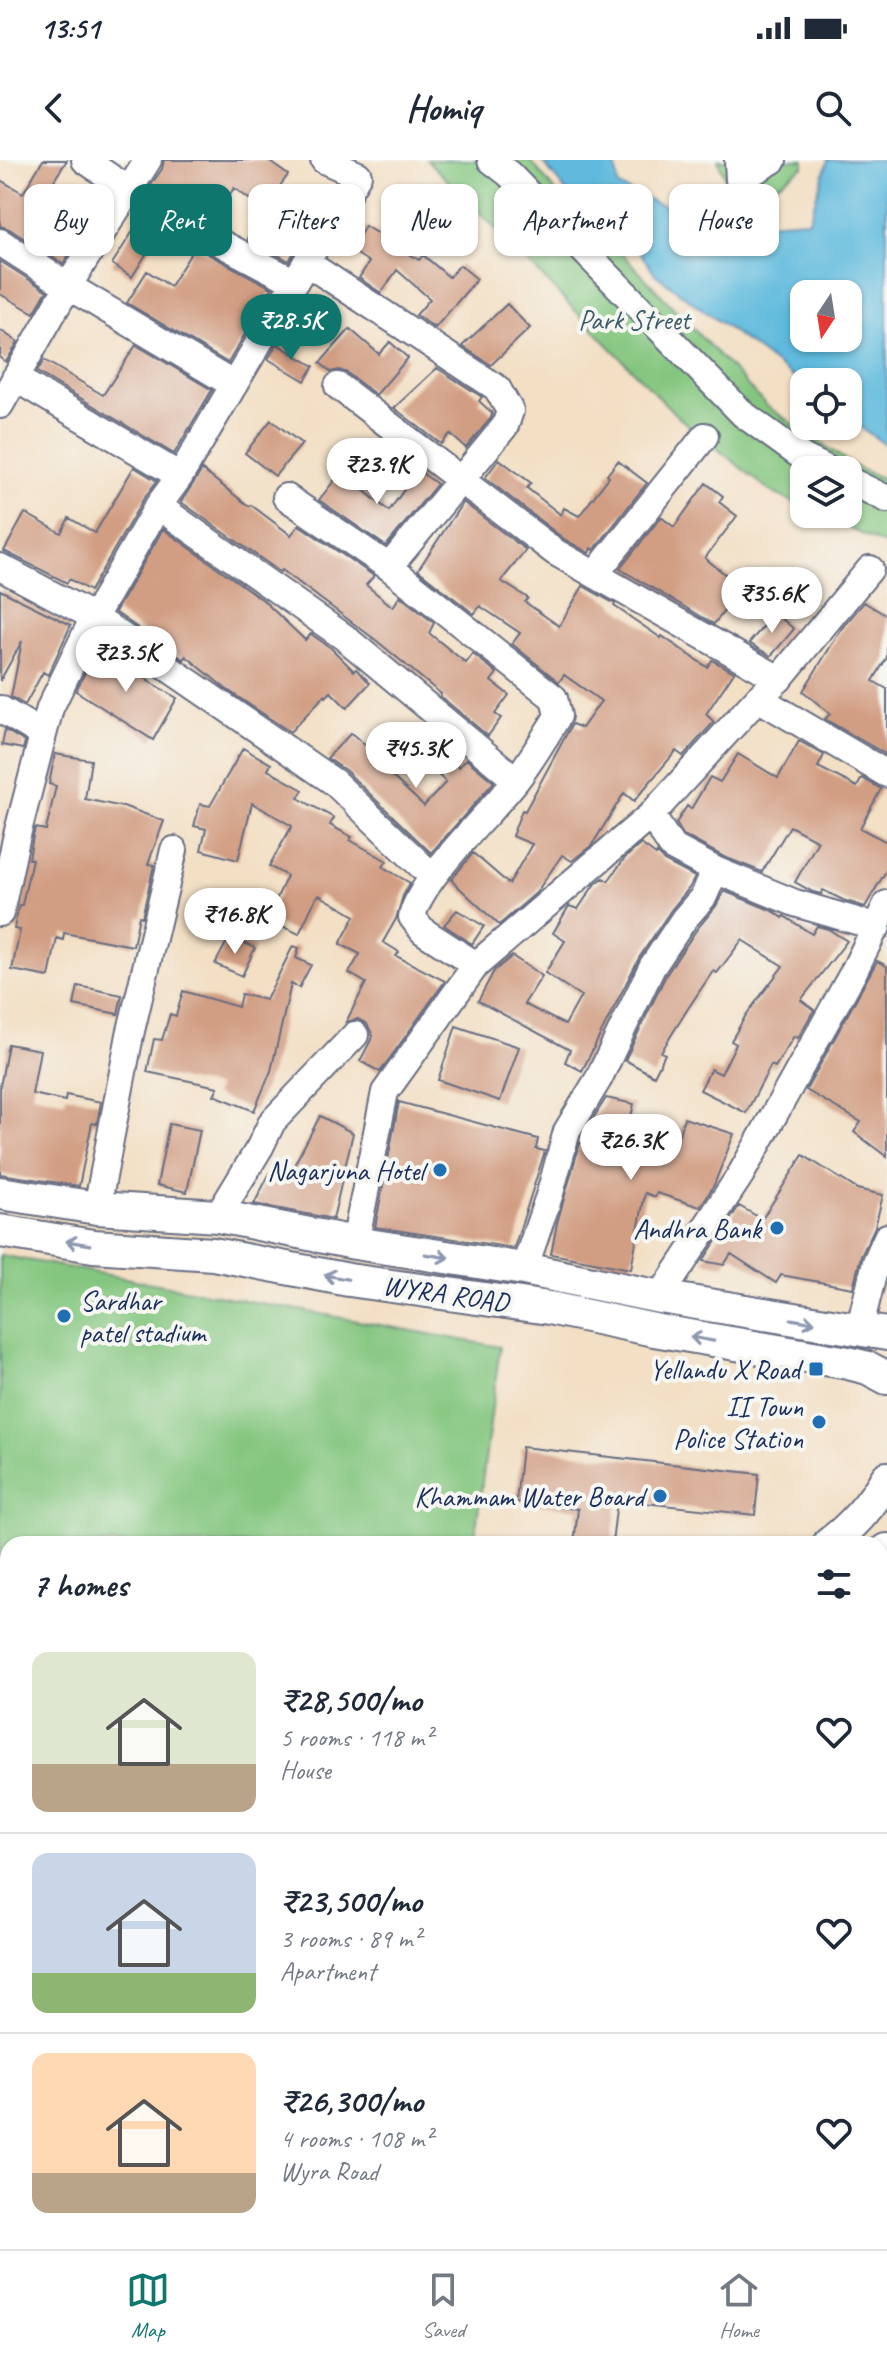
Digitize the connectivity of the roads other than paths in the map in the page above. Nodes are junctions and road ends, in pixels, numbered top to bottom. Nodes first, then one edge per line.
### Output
1 (85, 160) edge
2 (148, 160) edge
3 (324, 160) edge
4 (491, 160) edge
5 (738, 160) edge
6 (773, 160) edge
7 (128, 190) junction
8 (0, 242) edge
9 (301, 272) junction
10 (68, 286) junction
11 (15, 378) junction
12 (234, 385) junction
13 (338, 386) dead end
14 (0, 405) edge
15 (705, 436) dead end
16 (801, 456) edge
17 (180, 476) junction
18 (462, 480) junction
19 (862, 487) edge
20 (286, 497) dead end
21 (887, 499) edge
22 (158, 506) junction
23 (0, 567) edge
24 (389, 567) junction
25 (870, 569) dead end
26 (596, 573) junction
27 (94, 617) junction
28 (779, 679) junction
29 (758, 698) junction
30 (0, 709) edge
31 (42, 734) junction
32 (887, 774) edge
33 (516, 780) junction
34 (651, 815) junction
35 (174, 850) dead end
36 (715, 870) junction
37 (433, 877) junction
38 (0, 913) edge
39 (882, 915) edge
40 (476, 965) junction
41 (355, 1035) dead end
42 (0, 1193) edge
43 (97, 1208) junction
44 (218, 1216) junction
45 (0, 1231) edge
46 (887, 1237) edge
47 (355, 1243) junction
48 (524, 1269) junction
49 (660, 1297) junction
50 (873, 1332) edge
51 (887, 1378) edge
52 (887, 1478) edge
53 (839, 1536) edge

1 - 7 street
2 - 7 street
3 - 9 street
4 - 16 street
5 - 6 street
7 - 9 street
7 - 10 street
8 - 10 street
9 - 12 street
9 - 18 street
10 - 11 street
10 - 12 street
11 - 14 street
11 - 17 street
12 - 17 street
13 - 18 street
15 - 26 street
17 - 22 street
18 - 24 street
18 - 26 street
19 - 21 street
20 - 24 street
22 - 27 street
22 - 33 street
23 - 27 street
24 - 33 street
25 - 28 street
26 - 28 street
27 - 31 street
27 - 37 street
28 - 29 street
29 - 32 street
29 - 34 street
30 - 31 street
31 - 38 street
33 - 37 street
34 - 36 street
34 - 40 street
35 - 43 street
36 - 39 street
36 - 48 street
37 - 40 street
39 - 49 street
40 - 47 street
41 - 44 street
42 - 43 main road, WYRA ROAD
43 - 44 main road, WYRA ROAD
44 - 47 main road, WYRA ROAD
51 -> 45 main road, WYRA ROAD
46 - 50 street
47 -> 48 main road, WYRA ROAD
48 - 49 main road, WYRA ROAD
49 -> 50 main road, WYRA ROAD
52 - 53 main road

